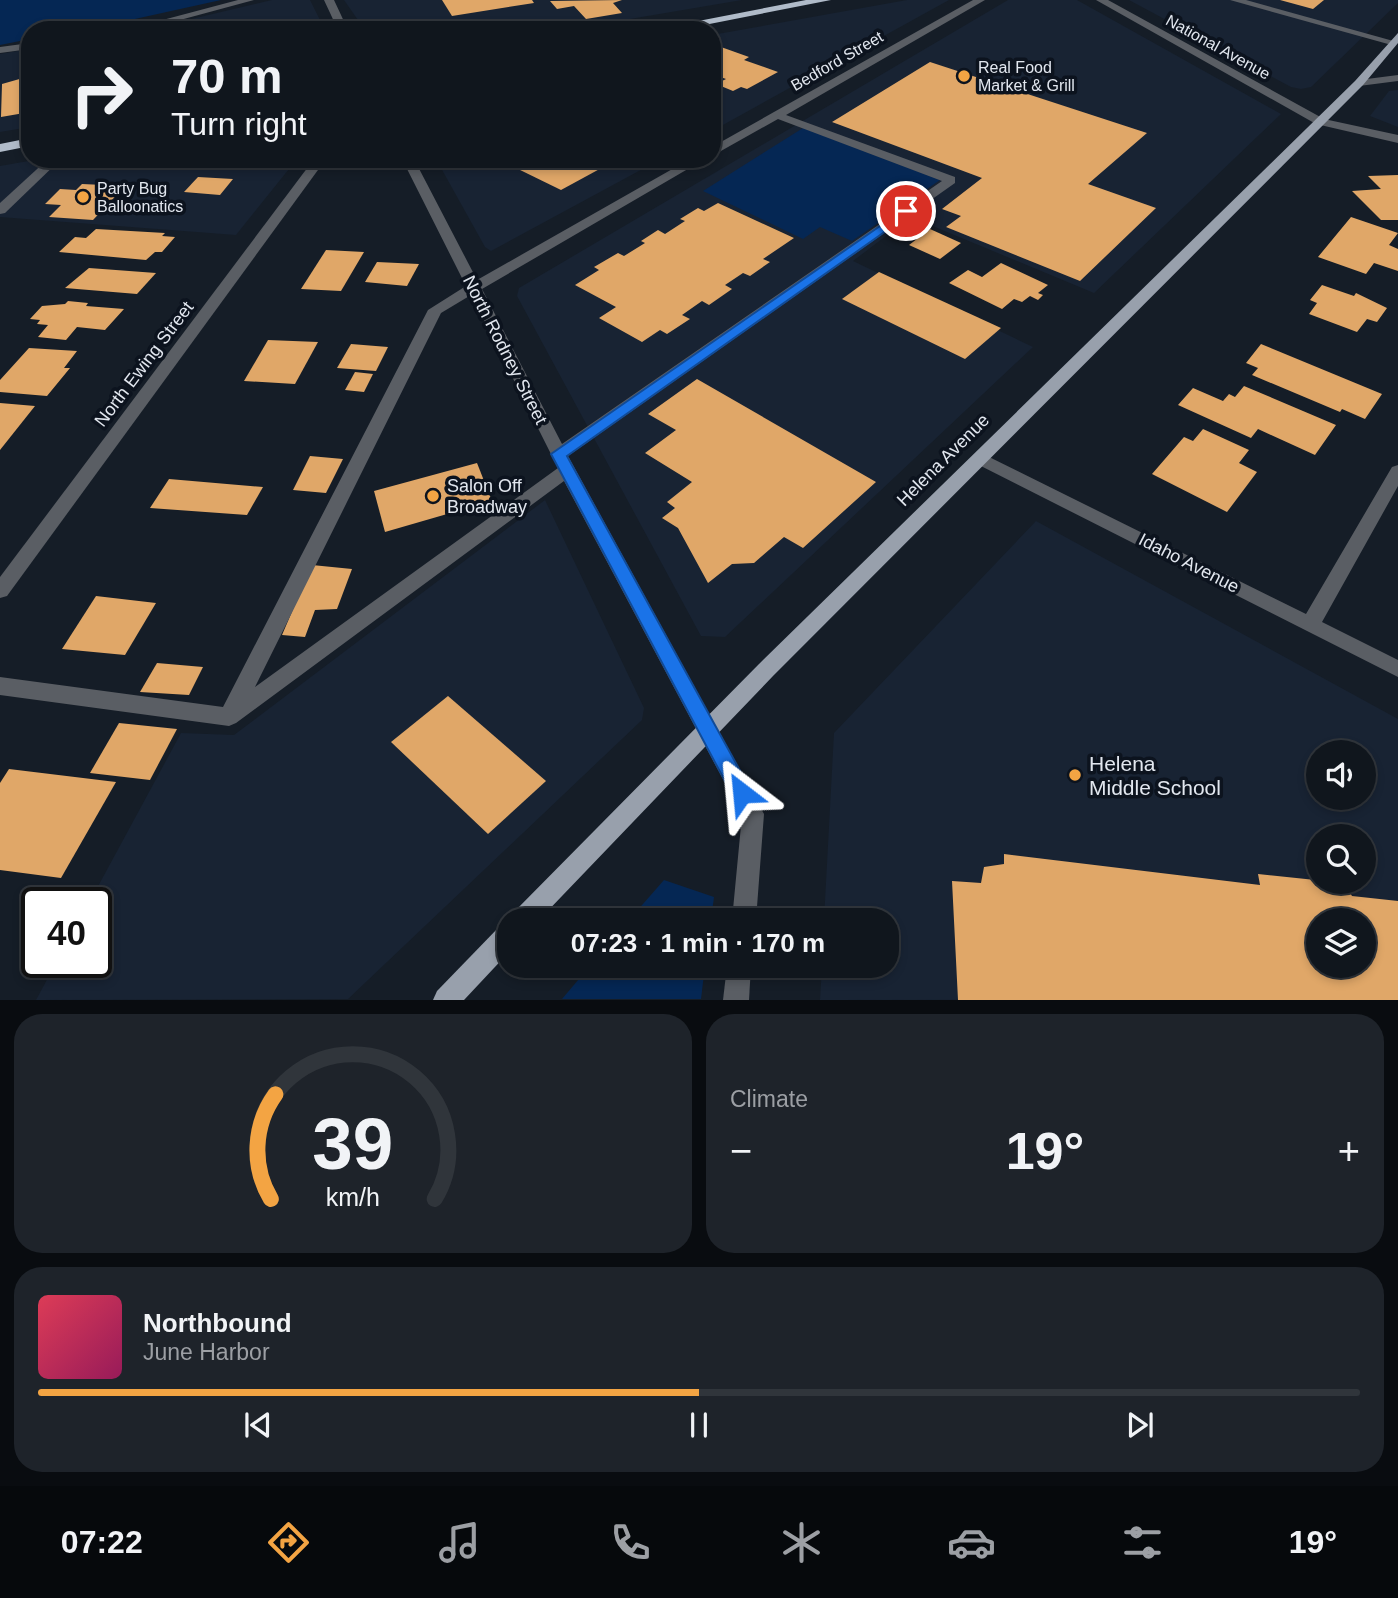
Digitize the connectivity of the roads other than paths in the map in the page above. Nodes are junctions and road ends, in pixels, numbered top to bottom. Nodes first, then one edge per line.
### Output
1 (249, 0) edge
2 (329, 0) edge
3 (825, 0) edge
4 (980, 0) edge
5 (1101, 0) edge
6 (1235, 0) edge
7 (166, 21) edge
8 (339, 21) edge
9 (708, 21) edge
10 (1395, 39) edge
11 (21, 47) edge
12 (0, 50) edge
13 (1398, 78) edge
14 (1359, 83) junction
15 (777, 115) junction
16 (1320, 122) junction
17 (1398, 139) edge
18 (21, 144) edge
19 (721, 147) edge
20 (0, 148) edge
21 (45, 168) edge
22 (313, 168) edge
23 (413, 168) edge
24 (683, 168) edge
25 (0, 211) edge
26 (473, 287) junction
27 (979, 458) junction
28 (563, 462) junction
29 (1398, 471) edge
30 (0, 591) edge
31 (1311, 623) junction
32 (1398, 669) edge
33 (0, 686) edge
34 (229, 717) junction
35 (708, 731) junction
36 (535, 908) edge
37 (745, 908) edge
38 (497, 947) edge
39 (738, 978) edge
40 (446, 999) edge
41 (736, 999) edge

1 - 7 street
2 - 8 street
3 - 9 highway
4 - 15 street, Bedford Street
5 - 16 street, National Avenue
6 - 10 street
10 - 14 main road, Helena Avenue
11 - 12 street
13 - 14 street
14 - 16 main road, Helena Avenue
15 - 19 street, Bedford Street
15 - 28 street
16 - 17 street, National Avenue
16 - 27 main road, Helena Avenue
18 - 20 highway
21 - 25 street
22 - 30 street, North Ewing Street
23 - 26 street, North Rodney Street
24 - 26 street
26 - 28 street, North Rodney Street
26 - 34 street
27 - 31 street, Idaho Avenue
27 - 35 main road, Helena Avenue
28 - 34 street
28 - 35 street, North Rodney Street
29 - 31 street
31 - 32 street, Idaho Avenue
33 - 34 street
35 - 36 main road, Helena Avenue
35 - 37 street, North Rodney Street
38 - 40 main road
39 - 41 street

